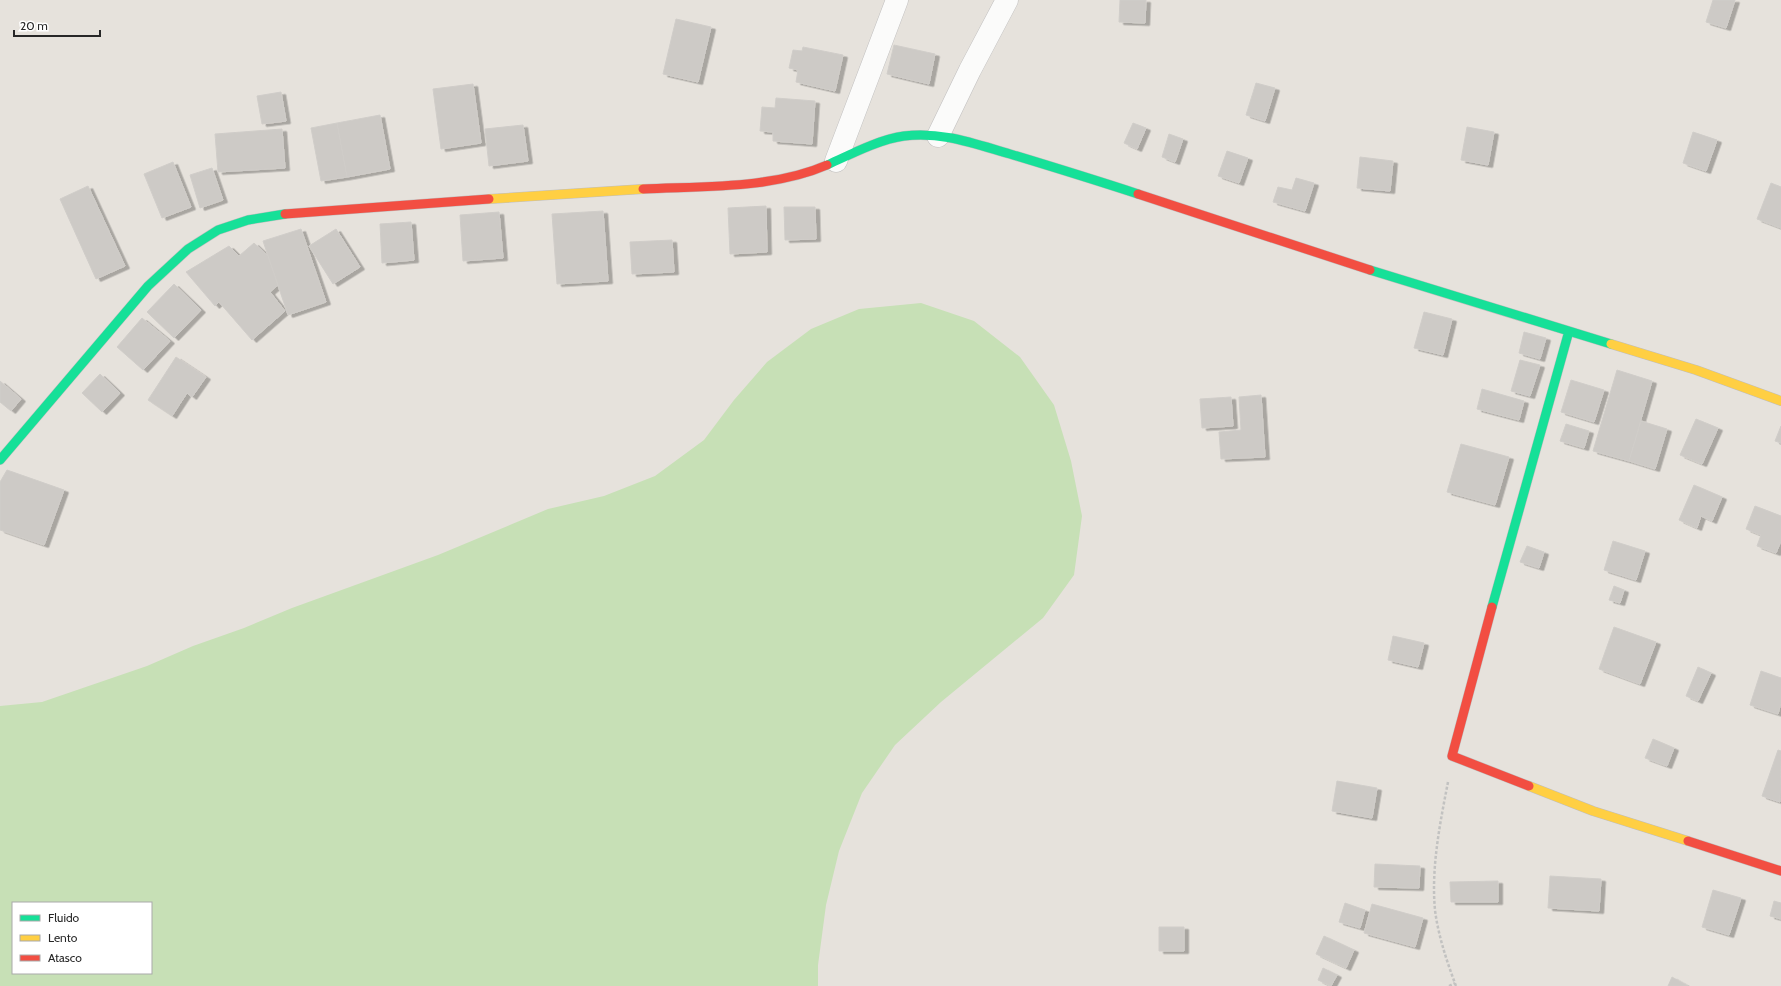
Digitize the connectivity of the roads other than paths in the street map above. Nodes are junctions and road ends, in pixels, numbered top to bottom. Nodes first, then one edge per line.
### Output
1 (897, 0) edge
2 (1007, 0) edge
3 (938, 136) junction
4 (836, 161) junction
5 (1569, 331) junction
6 (1781, 401) edge
7 (0, 460) edge
8 (1781, 871) edge

1 - 4 street
2 - 3 street
3 - 4 street
3 - 5 street
4 - 7 street
5 - 6 street
5 - 8 street

